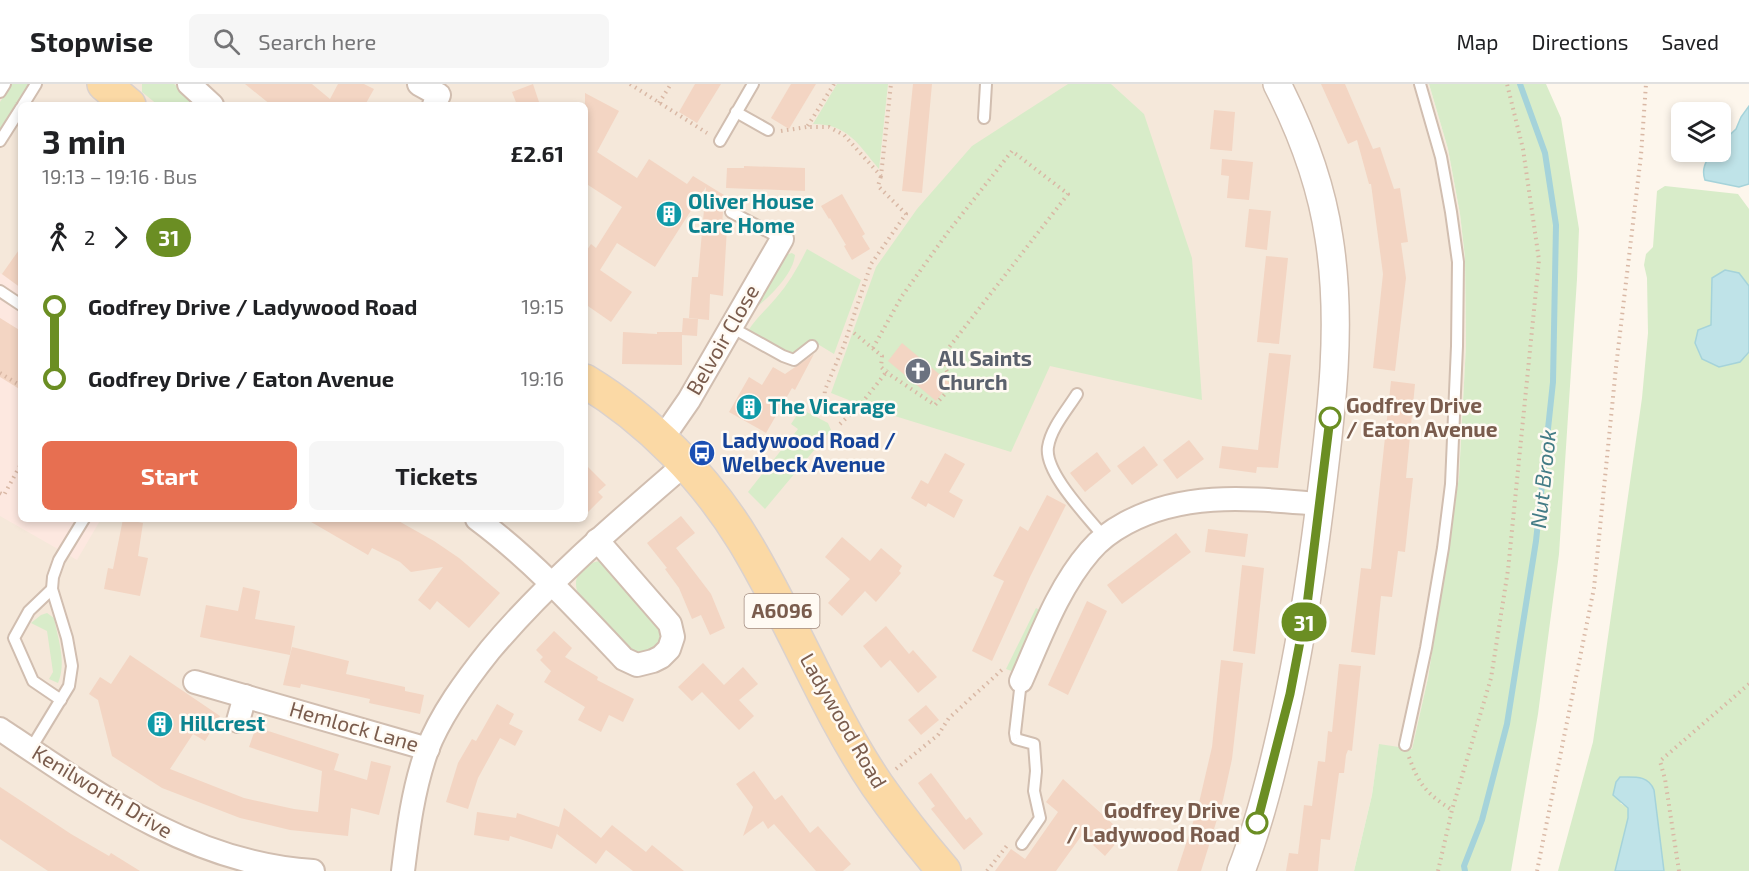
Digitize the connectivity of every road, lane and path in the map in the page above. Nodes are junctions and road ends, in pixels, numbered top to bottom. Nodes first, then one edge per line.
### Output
1 (5, 84) edge
2 (36, 84) edge
3 (189, 84) edge
4 (419, 84) edge
5 (671, 84) edge
6 (753, 84) edge
7 (834, 84) edge
8 (891, 84) edge
9 (986, 84) edge
10 (1277, 84) edge
11 (1420, 84) edge
12 (1507, 84) edge
13 (1646, 84) edge
14 (632, 85) edge
15 (0, 92) edge
16 (25, 102) edge
17 (209, 102) edge
18 (436, 102) edge
19 (659, 103) junction
20 (18, 112) edge
21 (736, 112) junction
22 (984, 118) dead end
23 (807, 127) junction
24 (768, 130) joint
25 (0, 141) edge
26 (720, 141) joint
27 (881, 177) junction
28 (731, 212) dead end
29 (782, 240) joint
30 (0, 291) edge
31 (18, 302) edge
32 (731, 327) junction
33 (854, 333) dead end
34 (812, 346) dead end
35 (873, 348) junction
36 (887, 371) junction
37 (0, 373) edge
38 (588, 383) edge
39 (18, 384) edge
40 (1077, 394) dead end
41 (823, 411) dead end
42 (840, 424) dead end
43 (662, 440) junction
44 (685, 464) junction
45 (18, 469) edge
46 (0, 493) edge
47 (1320, 504) junction
48 (82, 522) edge
49 (481, 522) edge
50 (1104, 537) junction
51 (597, 540) junction
52 (553, 583) junction
53 (52, 589) junction
54 (1008, 658) dead end
55 (1021, 681) joint
56 (195, 682) dead end
57 (1749, 684) edge
58 (245, 696) junction
59 (61, 700) junction
60 (238, 721) dead end
61 (0, 729) edge
62 (1405, 745) joint
63 (428, 749) junction
64 (30, 750) junction
65 (895, 770) dead end
66 (1452, 810) junction
67 (1022, 844) joint
68 (313, 871) edge
69 (403, 871) edge
70 (944, 871) edge
71 (987, 871) edge
72 (1241, 871) edge
73 (1438, 871) edge
74 (1537, 871) edge
75 (1679, 871) edge

1 - 15 lane
2 - 16 lane
3 - 17 street
4 - 18 street
5 - 19 path
6 - 21 lane
7 - 23 path
8 - 27 path
9 - 22 lane
10 - 47 street
11 - 62 lane
12 - 66 path
13 - 74 path
14 - 19 path
19 - 26 path
20 - 25 lane
21 - 24 lane
21 - 26 lane
23 - 24 path
23 - 27 path
27 - 41 path
28 - 29 lane
29 - 32 street, Belvoir Close
30 - 31 lane
32 - 34 lane
32 - 43 street, Belvoir Close
33 - 35 path
35 - 36 path
35 - 36 path
36 - 42 path
37 - 39 path
38 - 43 main road, Ladywood Road / A6096
40 - 50 lane
43 - 44 main road, Ladywood Road / A6096
44 - 51 street
44 - 70 main road, Ladywood Road / A6096
45 - 46 path
47 - 50 street
47 - 72 street
48 - 53 lane
49 - 52 street
50 - 55 street
51 - 52 street
51 - 52 street
52 - 63 street
53 - 59 lane
53 - 59 lane
54 - 65 path
55 - 67 lane
56 - 58 street, Hemlock Lane
57 - 75 path
58 - 60 street
58 - 63 street, Hemlock Lane
59 - 64 lane
61 - 64 street, Kenilworth Drive
62 - 66 path
63 - 69 street
64 - 68 street, Kenilworth Drive
66 - 73 path
67 - 71 path

